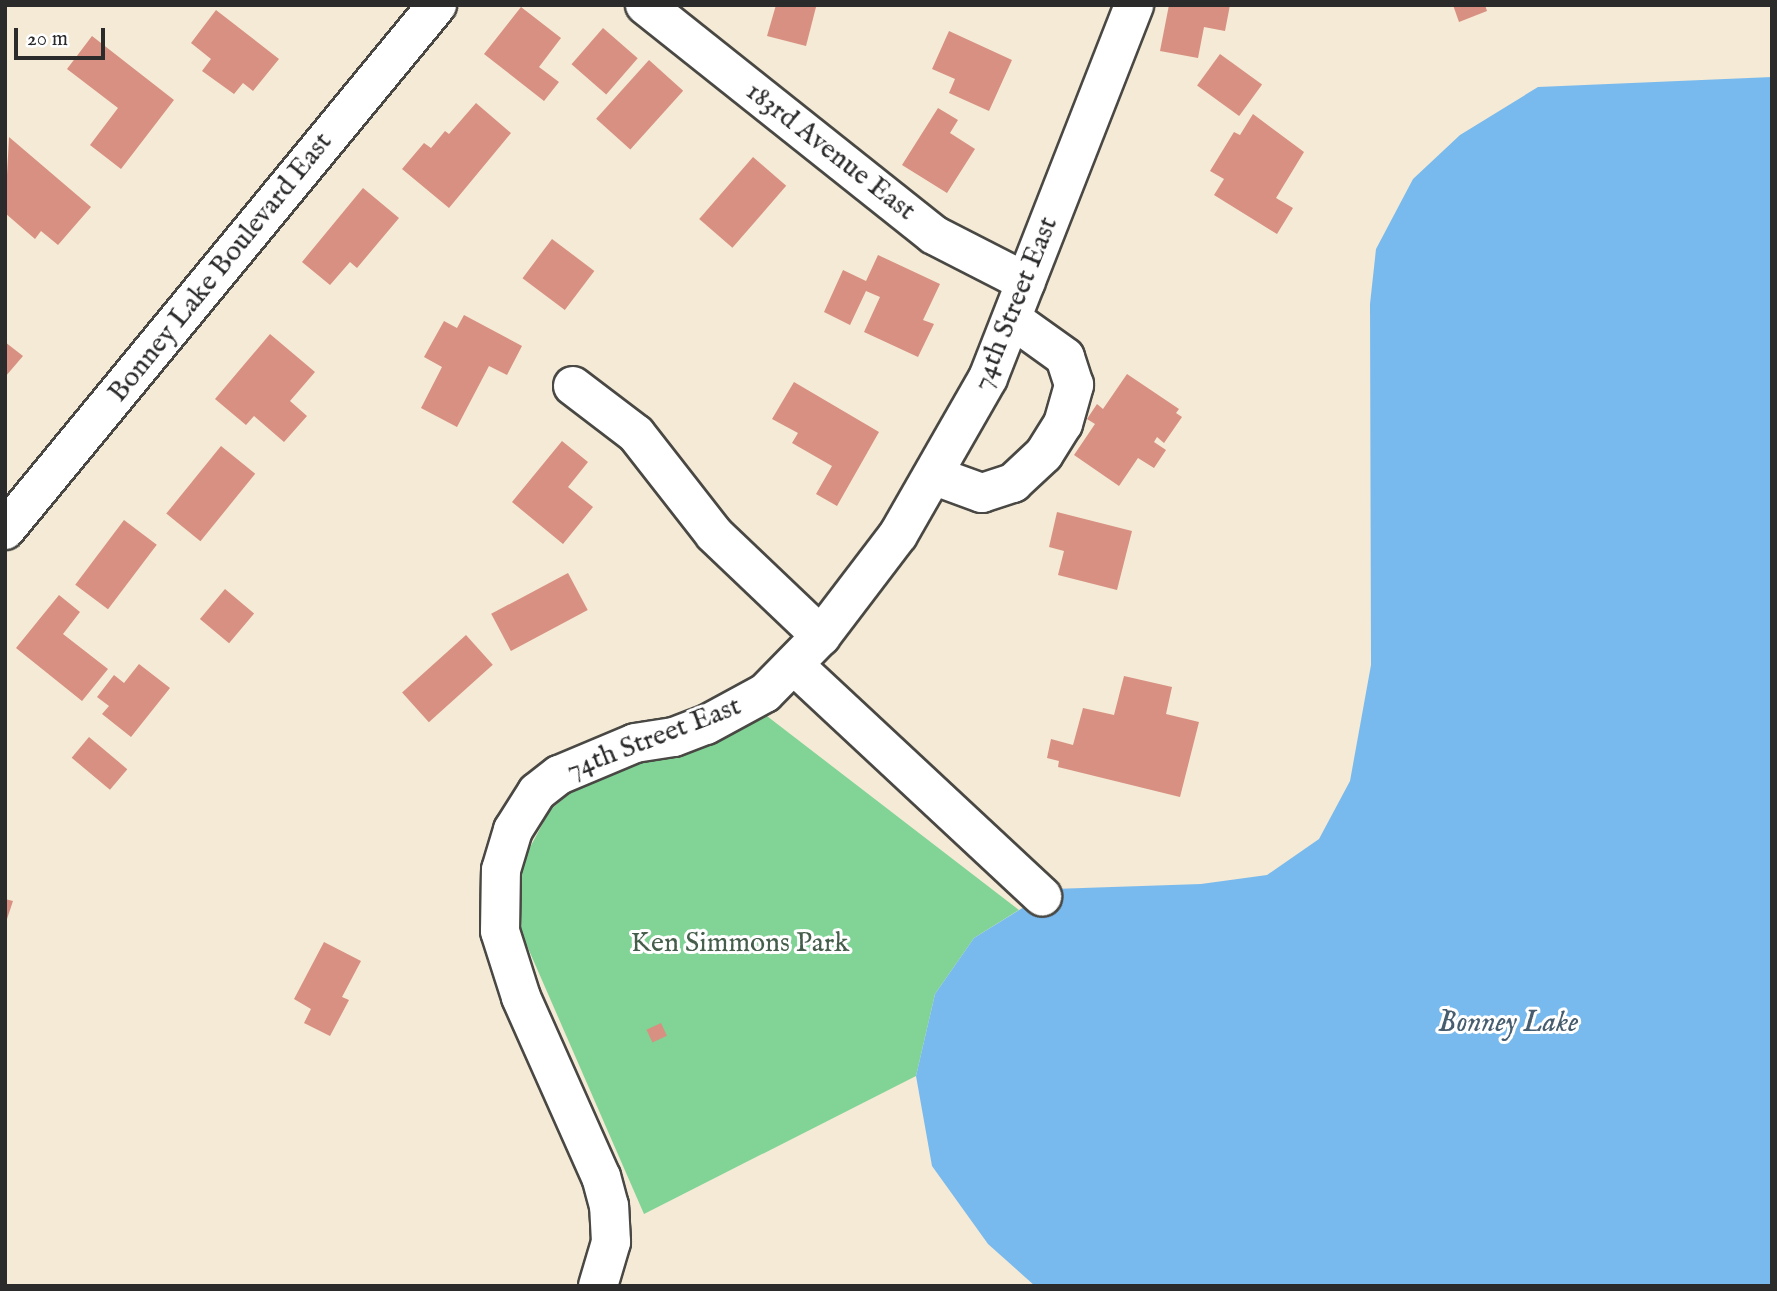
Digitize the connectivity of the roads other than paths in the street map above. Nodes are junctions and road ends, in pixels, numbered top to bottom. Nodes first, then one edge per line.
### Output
1 (437, 5) edge
2 (645, 5) edge
3 (1134, 5) edge
4 (1026, 282) junction
5 (1012, 318) junction
6 (573, 386) dead end
7 (935, 476) junction
8 (5, 530) edge
9 (821, 636) junction
10 (795, 666) junction
11 (1042, 896) dead end
12 (598, 1286) edge

1 - 8 street, Bonney Lake Boulevard East
2 - 4 street, 183rd Avenue East
3 - 4 street, 74th Street East
4 - 5 street, 74th Street East
5 - 7 street, 74th Street East
5 - 7 street
6 - 9 street
7 - 9 street, 74th Street East
9 - 10 street, 74th Street East
10 - 11 street
10 - 12 street, 74th Street East

